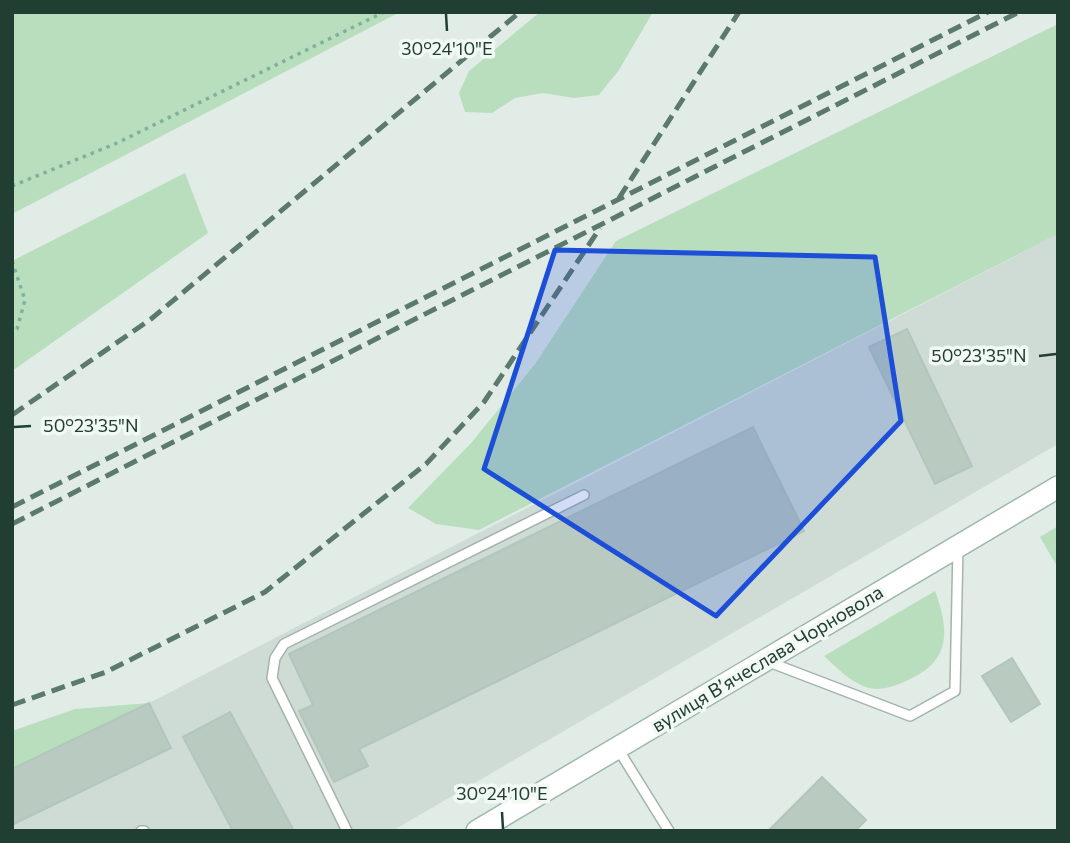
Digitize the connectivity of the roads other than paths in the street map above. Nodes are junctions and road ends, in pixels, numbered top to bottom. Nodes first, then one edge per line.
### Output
1 (1058, 487) edge
2 (584, 495) dead end
3 (958, 546) junction
4 (763, 660) junction
5 (617, 747) junction
6 (347, 831) edge
7 (477, 831) edge
8 (669, 831) edge

1 - 3 main road, вулиця Вʼячеслава Чорновола
2 - 6 lane
3 - 4 main road, вулиця Вʼячеслава Чорновола
3 - 4 lane
4 - 5 main road, вулиця Вʼячеслава Чорновола
5 - 7 main road, вулиця Вʼячеслава Чорновола
5 - 8 lane

